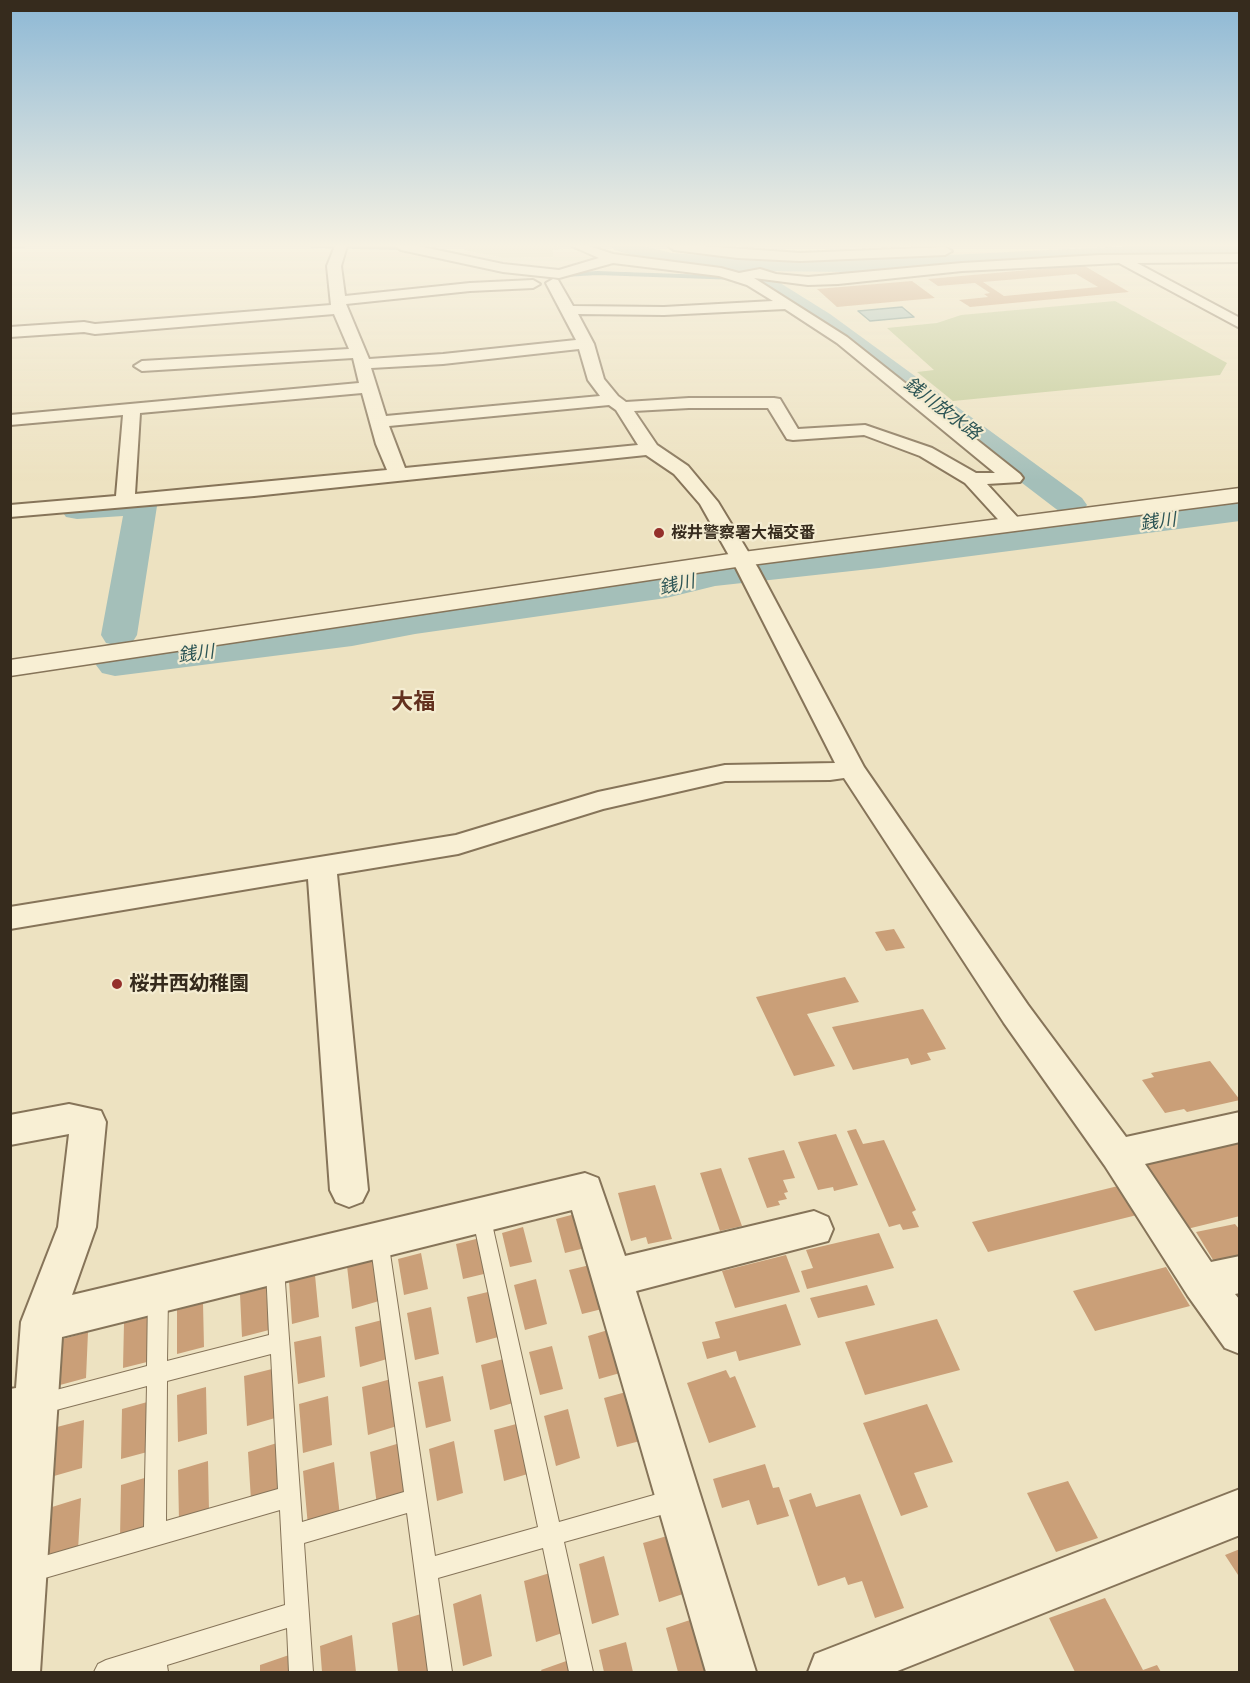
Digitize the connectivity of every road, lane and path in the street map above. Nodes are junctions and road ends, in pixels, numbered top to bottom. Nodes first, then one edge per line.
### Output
1 (149, 325) junction
2 (153, 325) edge
3 (347, 325) edge
4 (576, 325) edge
5 (818, 325) edge
6 (10, 332) edge
7 (586, 344) junction
8 (360, 358) junction
9 (142, 366) junction
10 (368, 387) junction
11 (139, 397) junction
12 (617, 404) junction
13 (10, 420) edge
14 (379, 423) junction
15 (650, 449) junction
16 (398, 473) junction
17 (972, 479) junction
18 (1239, 495) edge
19 (125, 501) junction
20 (10, 511) edge
21 (1013, 524) junction
22 (747, 568) junction
23 (10, 668) edge
24 (851, 768) junction
25 (322, 867) junction
26 (10, 918) edge
27 (1239, 1126) edge
28 (10, 1130) edge
29 (1118, 1155) junction
30 (349, 1190) dead end
31 (481, 1215) junction
32 (814, 1229) dead end
33 (379, 1240) junction
34 (274, 1266) junction
35 (1239, 1274) edge
36 (612, 1278) junction
37 (1202, 1282) junction
38 (159, 1294) junction
39 (42, 1322) junction
40 (1239, 1334) edge
41 (279, 1342) junction
42 (158, 1374) junction
43 (23, 1408) edge
44 (289, 1497) junction
45 (416, 1499) junction
46 (680, 1499) junction
47 (1239, 1512) edge
48 (155, 1535) junction
49 (292, 1536) junction
50 (552, 1536) junction
51 (426, 1570) junction
52 (23, 1573) junction
53 (297, 1613) junction
54 (155, 1665) edge
55 (15, 1672) edge
56 (106, 1672) edge
57 (301, 1672) edge
58 (440, 1672) edge
59 (581, 1672) edge
60 (731, 1672) edge
61 (833, 1672) edge

1 - 2 street
1 - 6 street
1 - 9 street
3 - 8 street
4 - 7 street
5 - 17 street
7 - 8 street
7 - 12 street
8 - 9 street
8 - 10 street
9 - 11 street
10 - 11 street
10 - 14 street
11 - 13 street
11 - 19 street
12 - 14 street
12 - 15 street
12 - 17 street
14 - 16 street
15 - 16 street
15 - 22 street
16 - 19 street
17 - 21 street
18 - 21 street
19 - 20 street
21 - 22 street
22 - 23 street
22 - 24 street
24 - 25 street
24 - 29 street
25 - 26 street
25 - 30 street
27 - 29 street
28 - 39 street
29 - 37 street
31 - 33 street
31 - 36 street
31 - 50 lane
32 - 36 street
33 - 34 street
33 - 45 lane
34 - 38 street
34 - 41 lane
35 - 37 street
36 - 46 street
37 - 40 street
38 - 39 street
38 - 42 lane
39 - 43 street
41 - 42 lane
41 - 44 lane
42 - 43 lane
42 - 48 lane
43 - 52 street
44 - 48 lane
44 - 49 lane
45 - 49 lane
45 - 51 lane
46 - 50 lane
46 - 60 street
47 - 61 street
48 - 52 lane
49 - 53 lane
50 - 51 lane
50 - 59 lane
51 - 58 lane
52 - 55 street
53 - 54 lane
53 - 57 lane
54 - 56 lane

